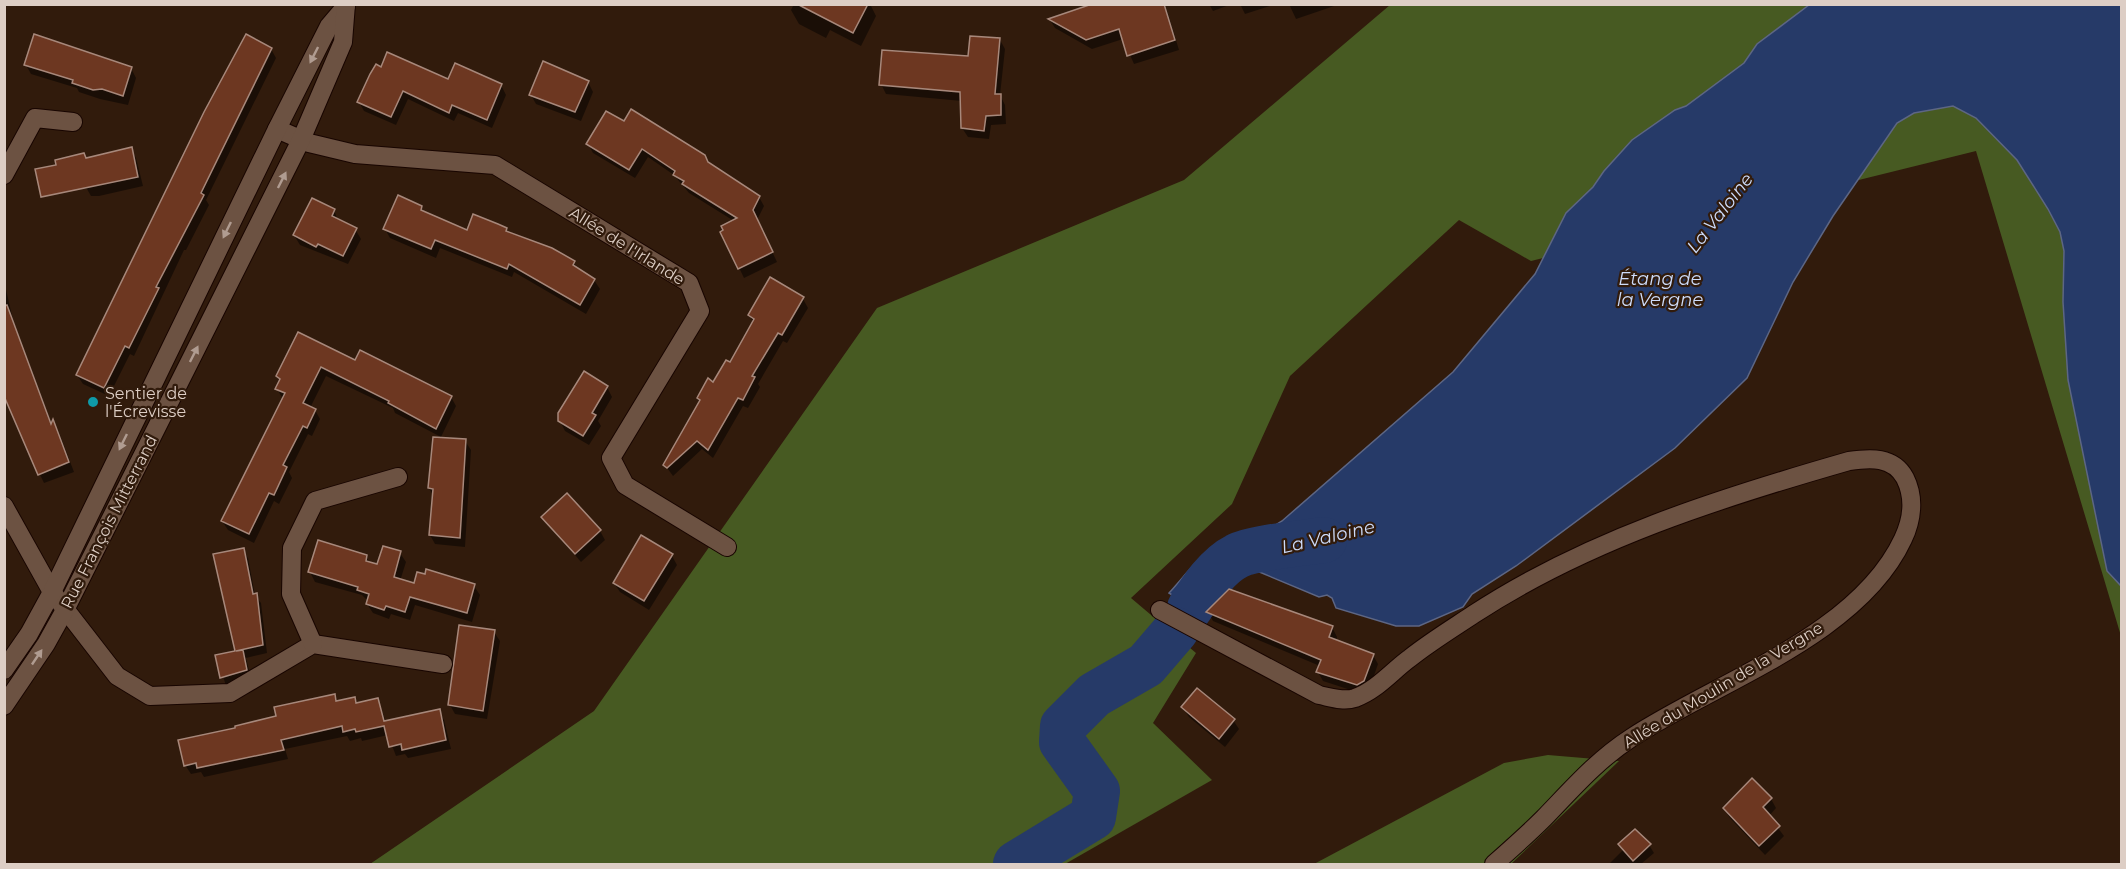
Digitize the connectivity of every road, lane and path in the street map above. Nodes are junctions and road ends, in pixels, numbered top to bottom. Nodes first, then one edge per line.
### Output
1 (346, 5) edge
2 (73, 122) dead end
3 (277, 129) junction
4 (302, 140) junction
5 (4, 175) edge
6 (398, 477) dead end
7 (4, 506) edge
8 (727, 547) dead end
9 (52, 592) junction
10 (66, 608) junction
11 (1160, 610) dead end
12 (313, 644) junction
13 (442, 664) dead end
14 (4, 670) edge
15 (4, 706) edge
16 (1494, 864) edge

1 -> 3 street, Rue François Mitterrand
1 - 4 street, Rue François Mitterrand
2 - 5 street
3 - 4 street
3 -> 9 street, Rue François Mitterrand
4 - 8 street, Allée de l'Irlande
10 -> 4 street, Rue François Mitterrand
6 - 12 street
7 - 9 street
9 - 10 street
9 - 14 street, Rue François Mitterrand
10 - 12 street
15 -> 10 street, Rue François Mitterrand
11 - 16 street, Allée du Moulin de la Vergne
12 - 13 street

